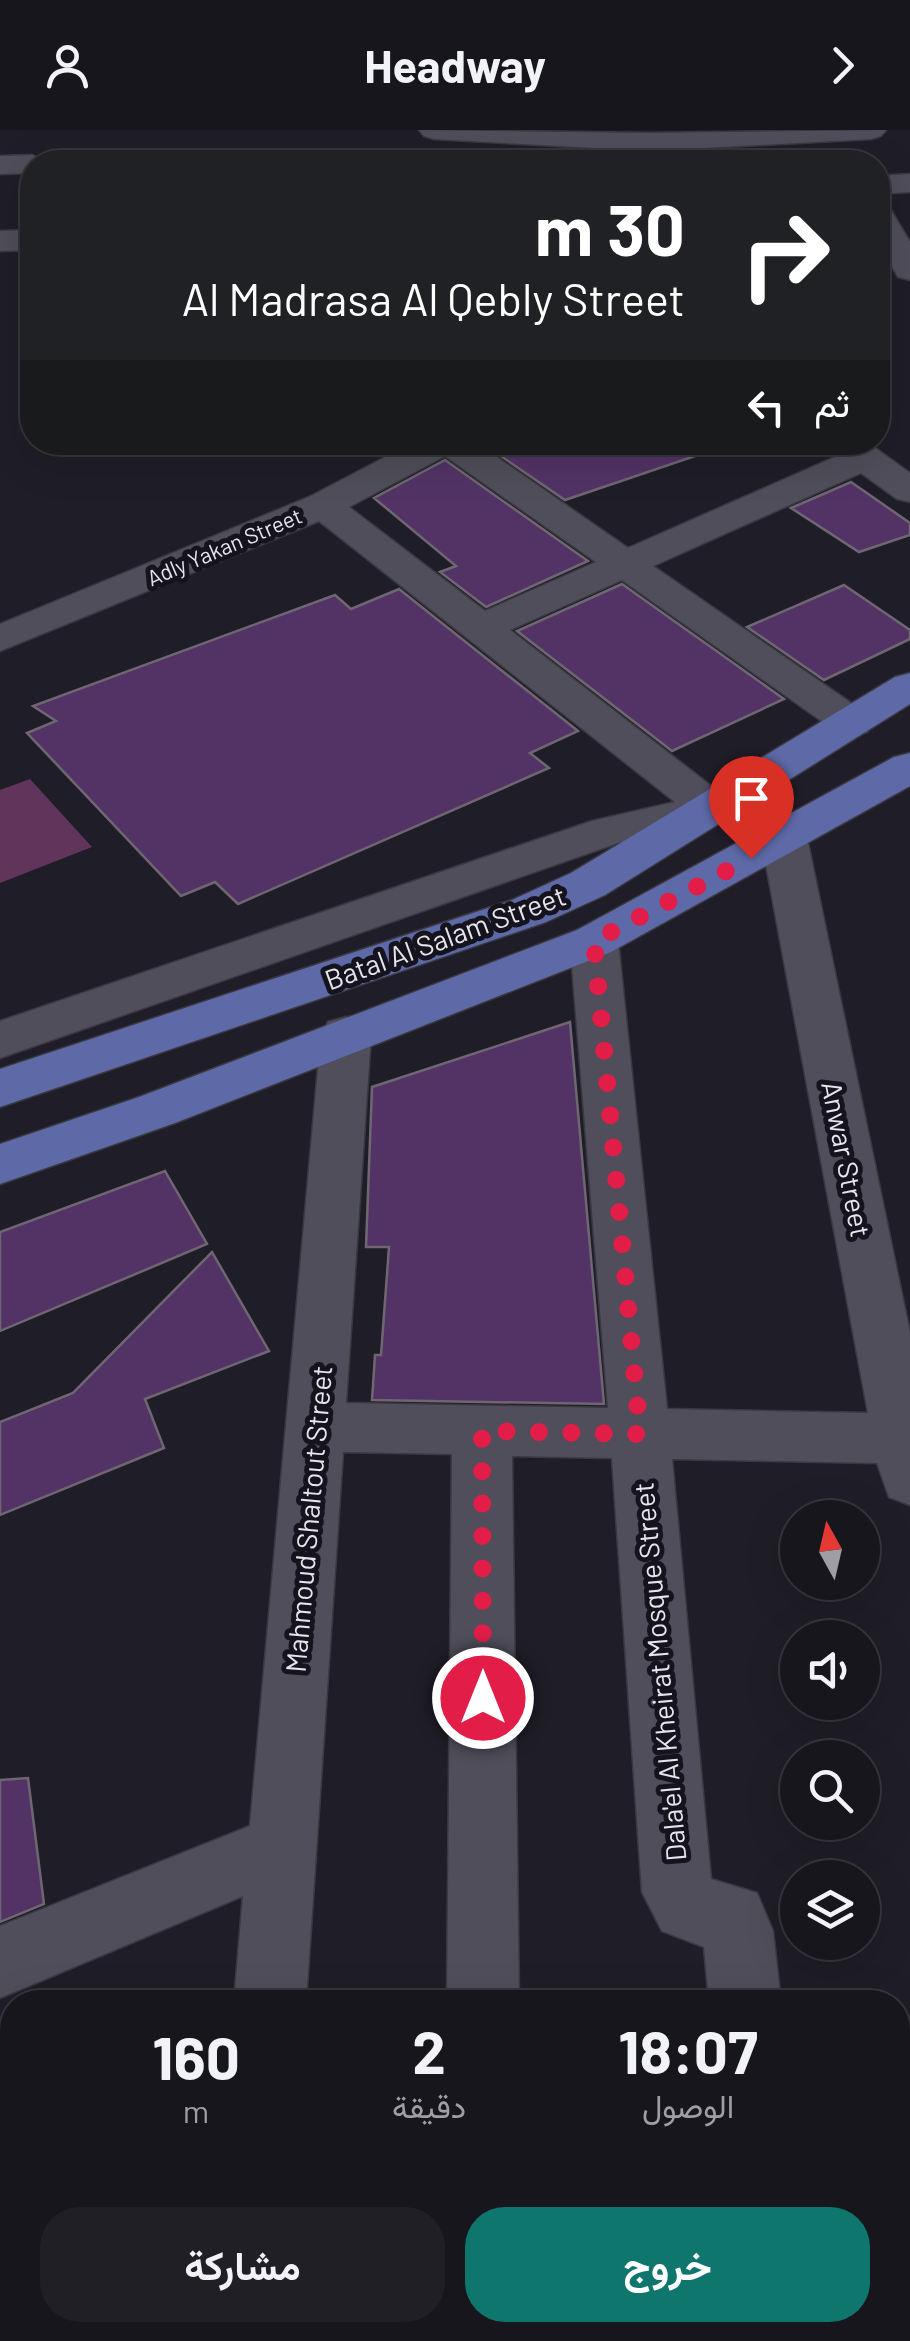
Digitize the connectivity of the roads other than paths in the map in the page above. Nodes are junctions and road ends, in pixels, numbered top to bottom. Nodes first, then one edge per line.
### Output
1 (434, 130) edge
2 (870, 130) edge
3 (495, 132) edge
4 (830, 132) edge
5 (619, 144) edge
6 (890, 247) edge
7 (905, 288) edge
8 (466, 455) edge
9 (843, 455) edge
10 (860, 455) edge
11 (374, 459) edge
12 (910, 491) edge
13 (323, 504) junction
14 (624, 564) junction
15 (481, 628) junction
16 (1, 638) edge
17 (910, 686) edge
18 (852, 723) junction
19 (910, 767) edge
20 (712, 809) junction
21 (784, 838) junction
22 (594, 941) junction
23 (346, 1035) junction
24 (108, 1051) junction
25 (9, 1061) edge
26 (157, 1110) junction
27 (59, 1144) junction
28 (0, 1164) edge
29 (315, 1428) junction
30 (482, 1431) junction
31 (640, 1434) junction
32 (908, 1452) edge
33 (282, 1846) junction
34 (0, 1962) edge
35 (271, 1990) edge
36 (483, 1990) edge
37 (745, 1990) edge

1 - 3 street
2 - 4 street
3 - 5 street
4 - 5 street
6 - 7 street
8 - 14 street
9 - 14 street
10 - 12 street
11 - 13 street, Adly Yakan Street
13 - 15 street
13 - 16 street, Adly Yakan Street
14 - 15 street
14 - 18 street
15 - 20 street
17 - 18 main road, Batal Al Salam Street
18 - 20 main road, Batal Al Salam Street
19 - 21 main road, Batal Al Salam Street
20 - 24 main road, Batal Al Salam Street
20 - 25 street
21 - 22 main road, Batal Al Salam Street
21 - 32 street, Anwar Street
22 - 23 main road, Batal Al Salam Street
22 - 31 street, Dala'el Al Kheirat Mosque Street
23 - 26 main road, Batal Al Salam Street
23 - 29 street, Mahmoud Shaltout Street
24 - 25 main road, Batal Al Salam Street
24 - 26 main road
25 - 27 main road
26 - 27 main road, Batal Al Salam Street
27 - 28 main road, Batal Al Salam Street
29 - 30 street
29 - 33 street, Mahmoud Shaltout Street
30 - 31 street
30 - 36 street
31 - 32 street
31 - 37 street, Dala'el Al Kheirat Mosque Street
33 - 34 street
33 - 35 street, Mahmoud Shaltout Street

